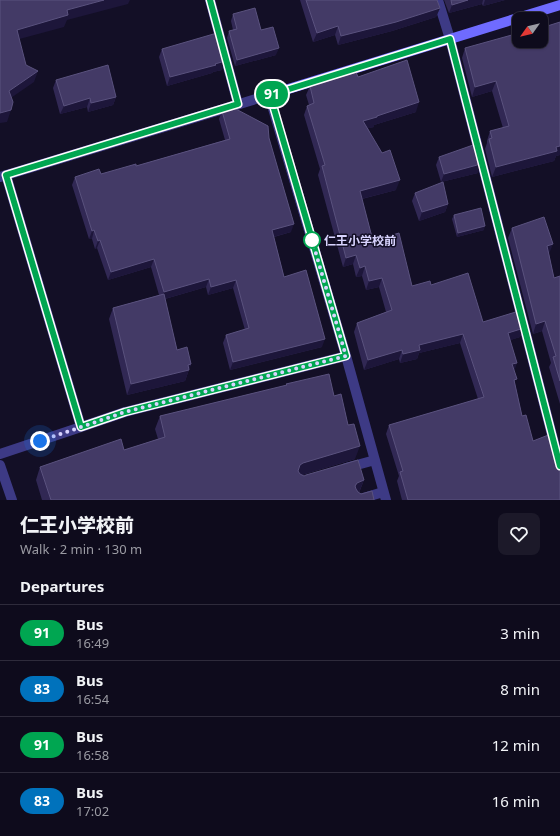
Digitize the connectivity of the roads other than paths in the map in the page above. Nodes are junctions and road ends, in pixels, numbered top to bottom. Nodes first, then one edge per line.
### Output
1 (210, 0) edge
2 (438, 0) edge
3 (560, 5) edge
4 (450, 39) junction
5 (270, 95) junction
6 (238, 104) junction
7 (3, 176) edge
8 (346, 356) junction
9 (81, 427) junction
10 (0, 454) edge
11 (374, 460) junction
12 (0, 464) edge
13 (560, 466) edge
14 (337, 471) edge
15 (385, 496) edge
16 (12, 500) edge
17 (357, 500) edge

1 - 6 street
2 - 4 street
3 - 4 street
4 - 5 street
4 - 13 street
5 - 6 street
5 - 8 street
6 - 7 street
7 - 9 street
8 - 9 street
8 - 11 street
9 - 10 street
11 - 14 street
11 - 15 street
12 - 16 street
15 - 17 street

